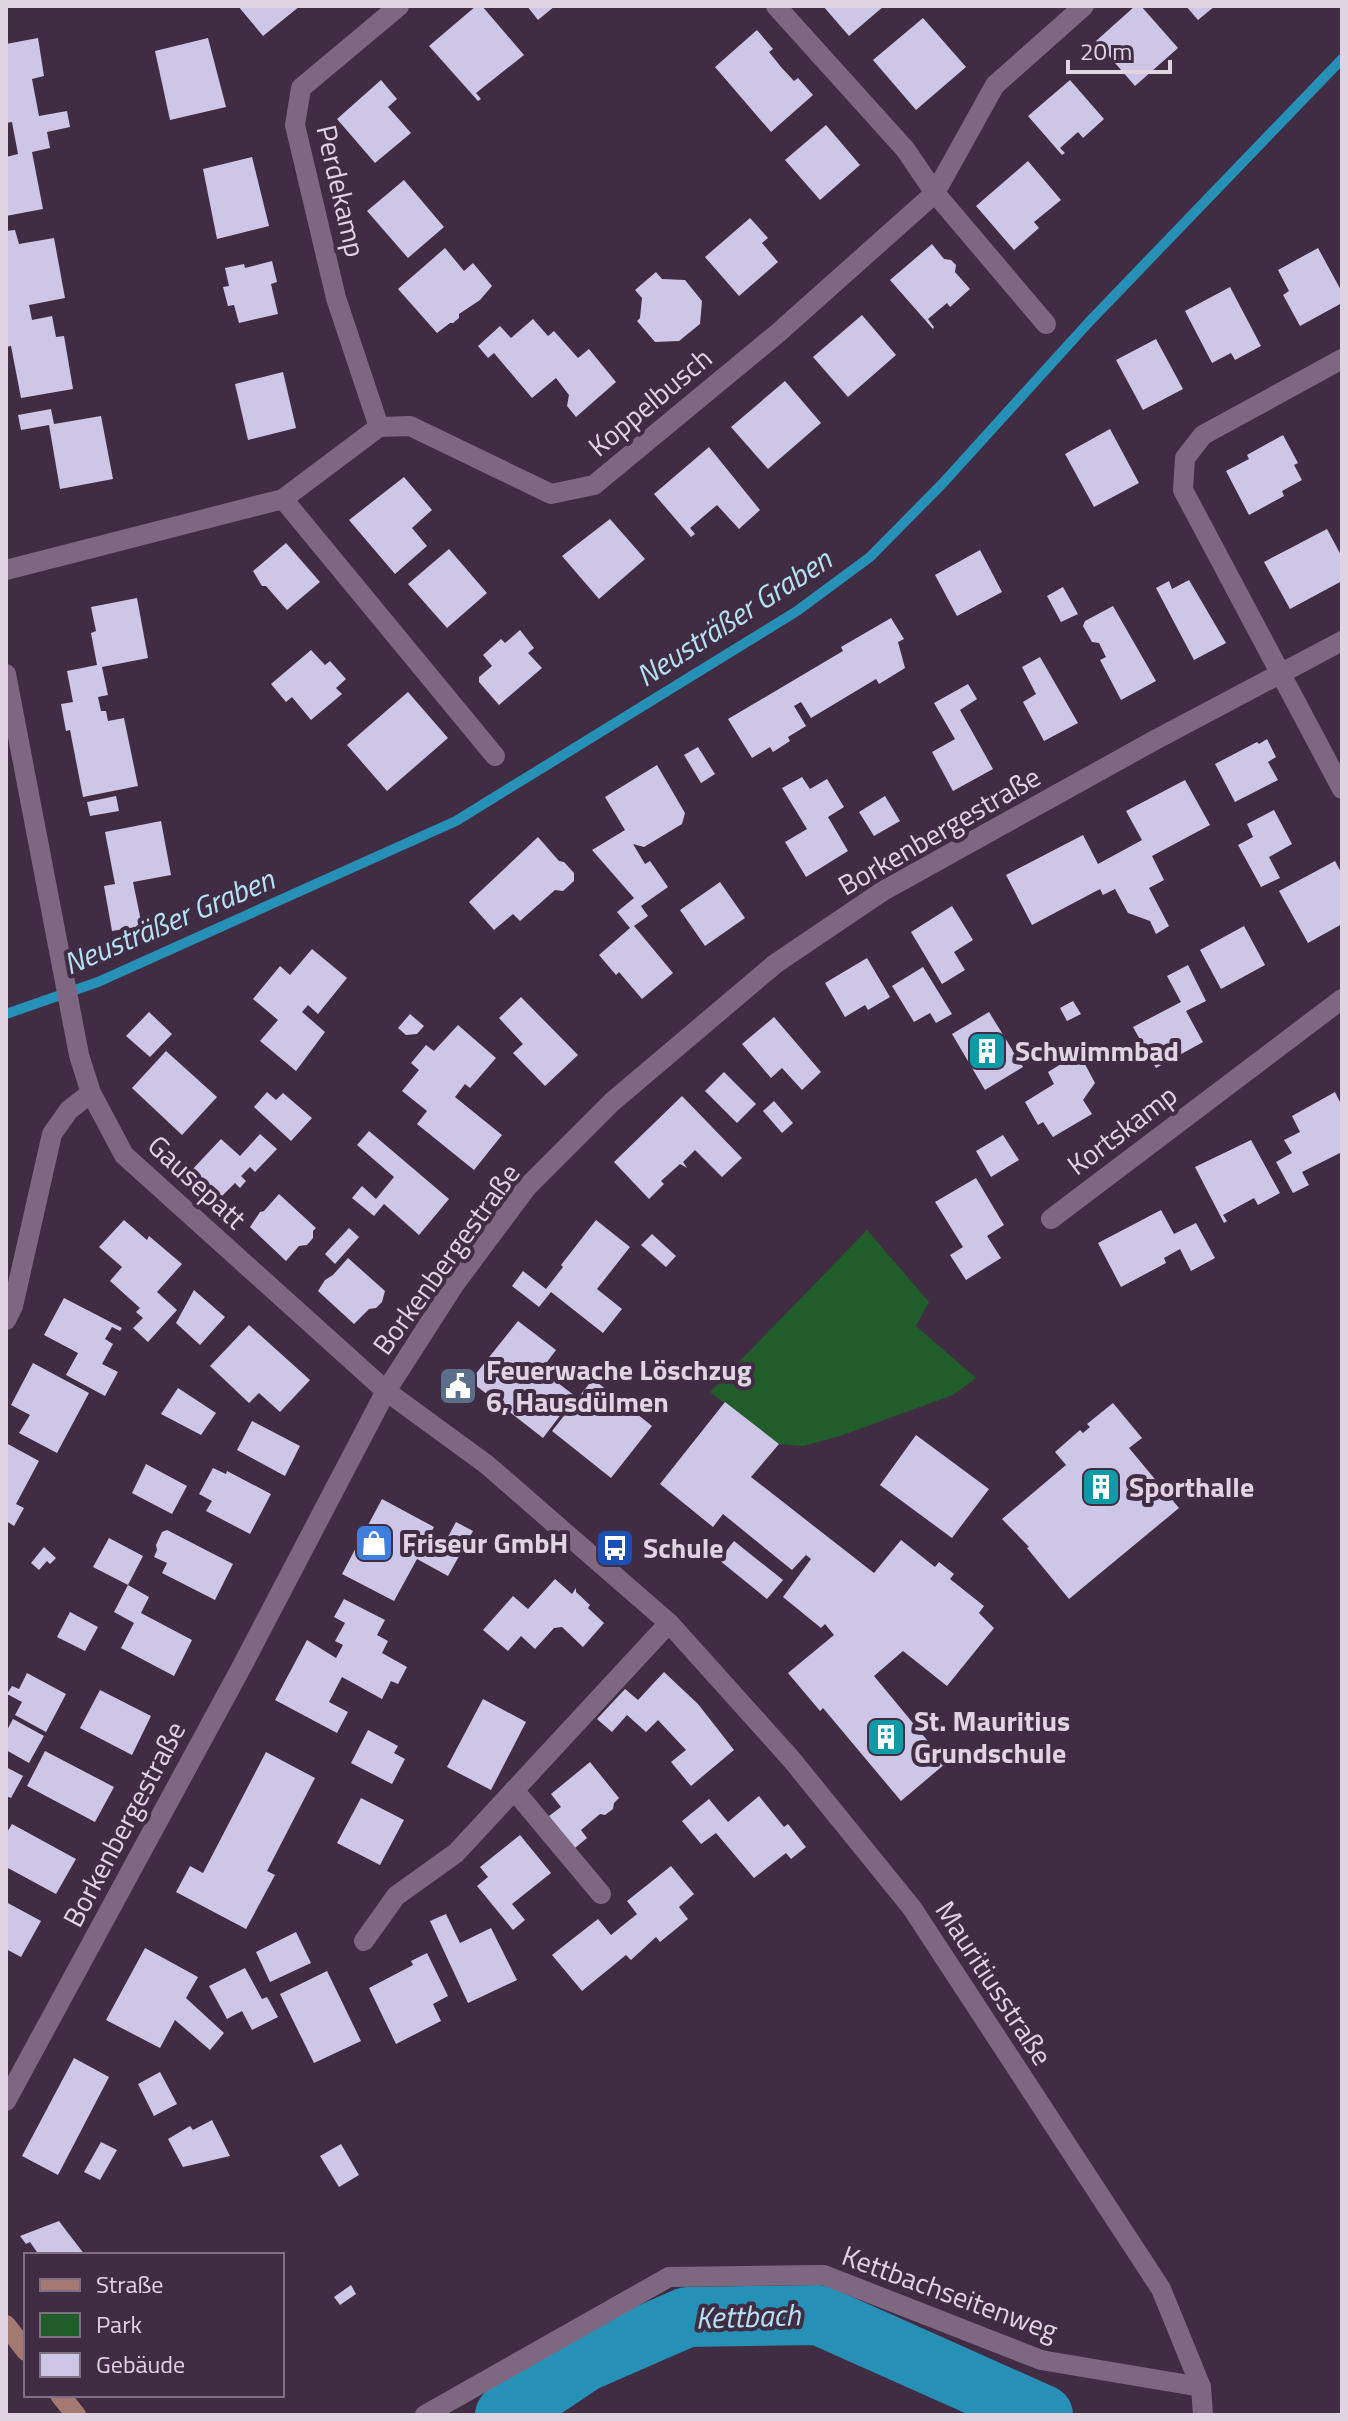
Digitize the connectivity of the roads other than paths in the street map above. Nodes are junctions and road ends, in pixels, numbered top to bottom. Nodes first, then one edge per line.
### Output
1 (399, 6) edge
2 (776, 6) edge
3 (1084, 6) edge
4 (935, 193) junction
5 (1046, 324) dead end
6 (1342, 359) edge
7 (379, 427) junction
8 (283, 499) junction
9 (6, 570) edge
10 (1342, 641) edge
11 (6, 674) edge
12 (1280, 674) junction
13 (495, 756) dead end
14 (1342, 789) edge
15 (1342, 999) edge
16 (91, 1093) junction
17 (1051, 1219) dead end
18 (6, 1320) edge
19 (386, 1391) junction
20 (669, 1623) junction
21 (514, 1790) junction
22 (601, 1894) dead end
23 (364, 1941) dead end
24 (6, 2101) edge
25 (6, 2325) edge
26 (24, 2348) edge
27 (1201, 2387) junction
28 (62, 2397) edge
29 (1203, 2411) edge
30 (76, 2415) edge
31 (425, 2415) edge

1 - 7 street, Perdekamp
2 - 4 street
3 - 4 street, Koppelbusch
4 - 5 street
4 - 7 street, Koppelbusch
6 - 12 street
7 - 8 street
8 - 9 street
8 - 13 street
10 - 12 street, Borkenbergestraße
11 - 16 street, Gausepatt
12 - 14 street
12 - 19 street, Borkenbergestraße
15 - 17 street, Kortskamp
16 - 18 street
16 - 19 street, Gausepatt
19 - 20 street, Mauritiusstraße
19 - 24 street, Borkenbergestraße
20 - 21 street
20 - 27 street, Mauritiusstraße
21 - 22 street
21 - 23 street
25 - 26 main road
27 - 29 street, Mauritiusstraße
27 - 31 street, Kettbachseitenweg
28 - 30 main road

